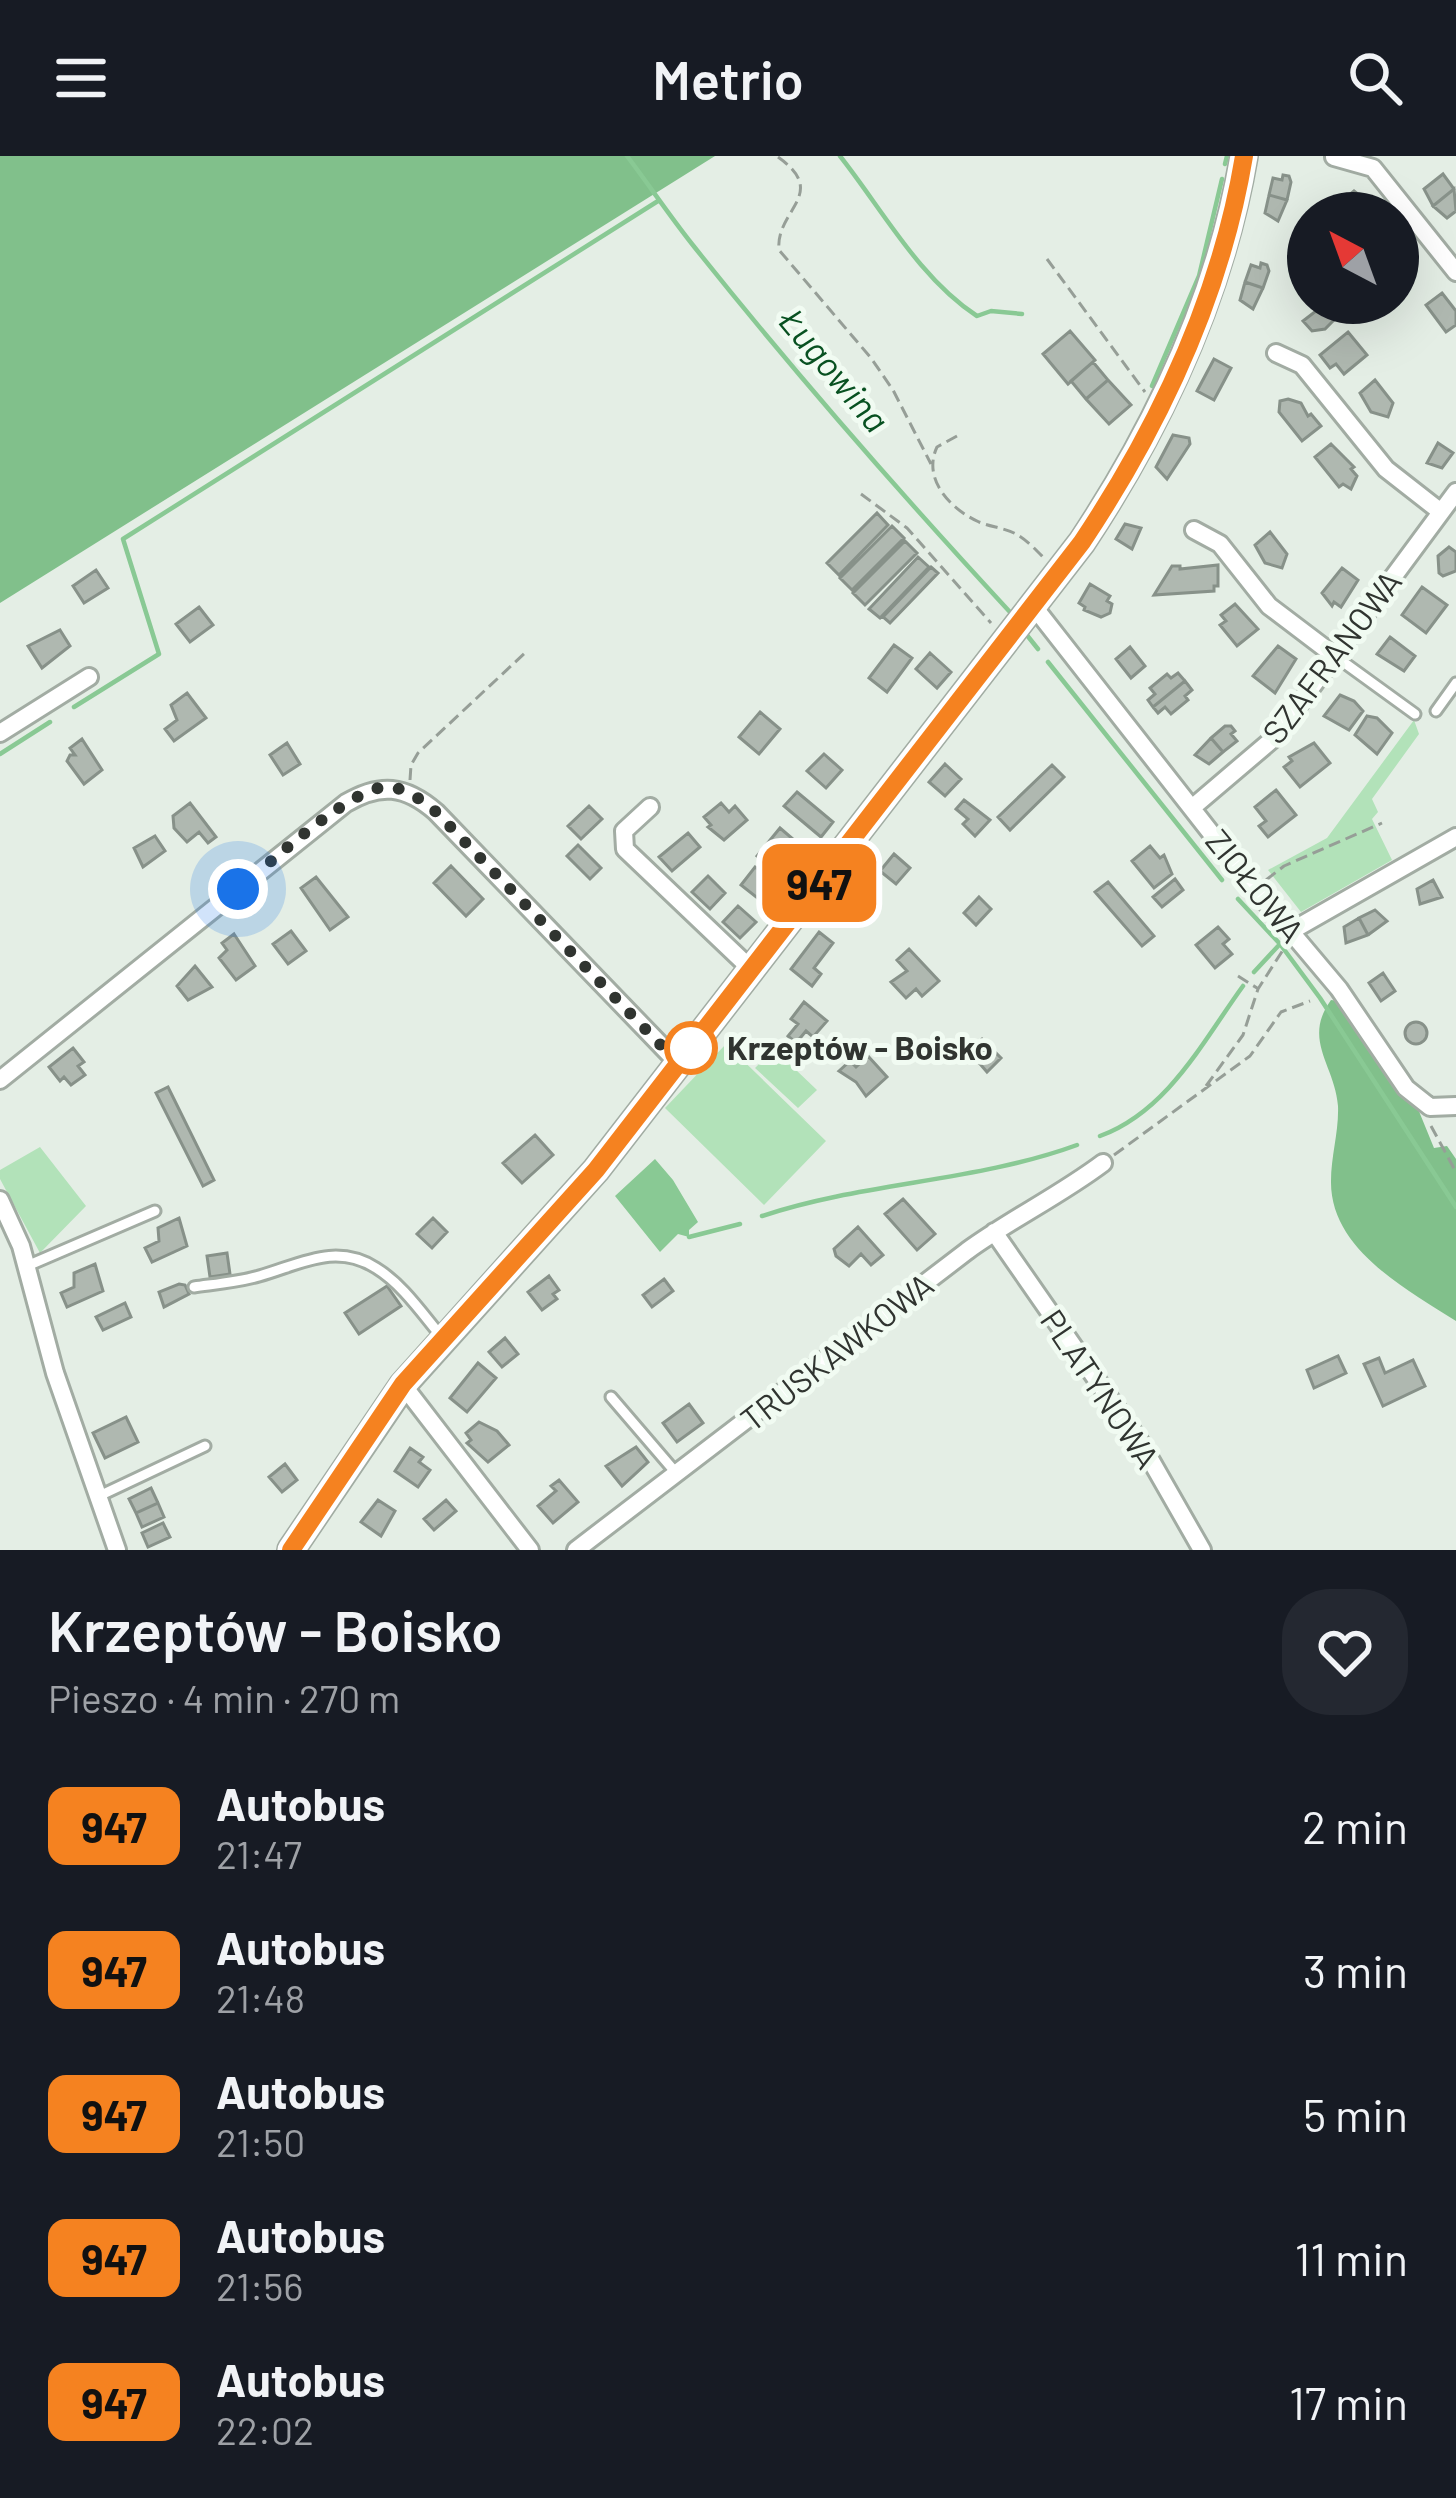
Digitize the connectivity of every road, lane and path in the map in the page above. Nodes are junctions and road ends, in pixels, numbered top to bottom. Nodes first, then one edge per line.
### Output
1 (1244, 156) edge
2 (778, 157) edge
3 (1334, 157) edge
4 (1047, 259) dead end
5 (1456, 272) edge
6 (1276, 353) dead end
7 (1161, 405) junction
8 (957, 436) dead end
9 (931, 464) junction
10 (1456, 492) edge
11 (861, 494) dead end
12 (1441, 512) junction
13 (1194, 530) dead end
14 (1060, 573) junction
15 (1035, 608) junction
16 (1008, 642) junction
17 (527, 651) dead end
18 (1335, 656) junction
19 (89, 676) dead end
20 (1456, 683) edge
21 (1436, 711) dead end
22 (1415, 714) dead end
23 (0, 733) edge
24 (410, 794) junction
25 (650, 807) dead end
26 (1193, 808) junction
27 (1382, 823) dead end
28 (1456, 837) edge
29 (1254, 888) junction
30 (1292, 930) junction
31 (1278, 957) dead end
32 (752, 970) junction
33 (1238, 976) dead end
34 (1258, 989) junction
35 (1310, 1001) dead end
36 (679, 1064) junction
37 (0, 1080) edge
38 (1202, 1092) junction
39 (1456, 1106) edge
40 (1430, 1107) junction
41 (1103, 1163) joint
42 (1456, 1172) edge
43 (0, 1201) edge
44 (155, 1210) dead end
45 (994, 1232) junction
46 (27, 1266) junction
47 (194, 1287) dead end
48 (444, 1340) junction
49 (403, 1384) junction
50 (611, 1397) dead end
51 (205, 1446) dead end
52 (677, 1474) junction
53 (97, 1497) junction
54 (117, 1550) edge
55 (291, 1550) edge
56 (530, 1550) edge
57 (577, 1550) edge
58 (1202, 1550) edge

1 - 7 street
2 - 9 path
3 - 5 street
4 - 7 path
6 - 12 street
7 - 14 street
8 - 9 path
9 - 14 path
10 - 12 street, SZAFRANOWA
11 - 16 path
12 - 18 street, SZAFRANOWA
13 - 18 street
14 - 15 street
15 - 16 street
15 - 26 street, ZIOŁOWA
16 - 32 street
17 - 24 path
18 - 22 lane
18 - 26 street, SZAFRANOWA
19 - 23 street
20 - 21 lane
24 - 36 street
24 - 37 street
25 - 32 street
26 - 29 street, ZIOŁOWA
27 - 29 path
28 - 30 street
29 - 30 street, ZIOŁOWA
30 - 40 street, ZIOŁOWA
31 - 34 path
32 - 36 street
33 - 34 path
34 - 38 path
35 - 38 path
36 - 48 street
38 - 41 path
39 - 40 street
40 - 42 path
41 - 45 street, TRUSKAWKOWA
43 - 46 street
44 - 46 lane
45 - 52 street, TRUSKAWKOWA
45 - 58 street, PLATYNOWA
46 - 53 street
47 - 48 lane
48 - 49 street
49 - 55 street
49 - 56 street
50 - 52 lane
51 - 53 lane
52 - 57 street, TRUSKAWKOWA
53 - 54 street

